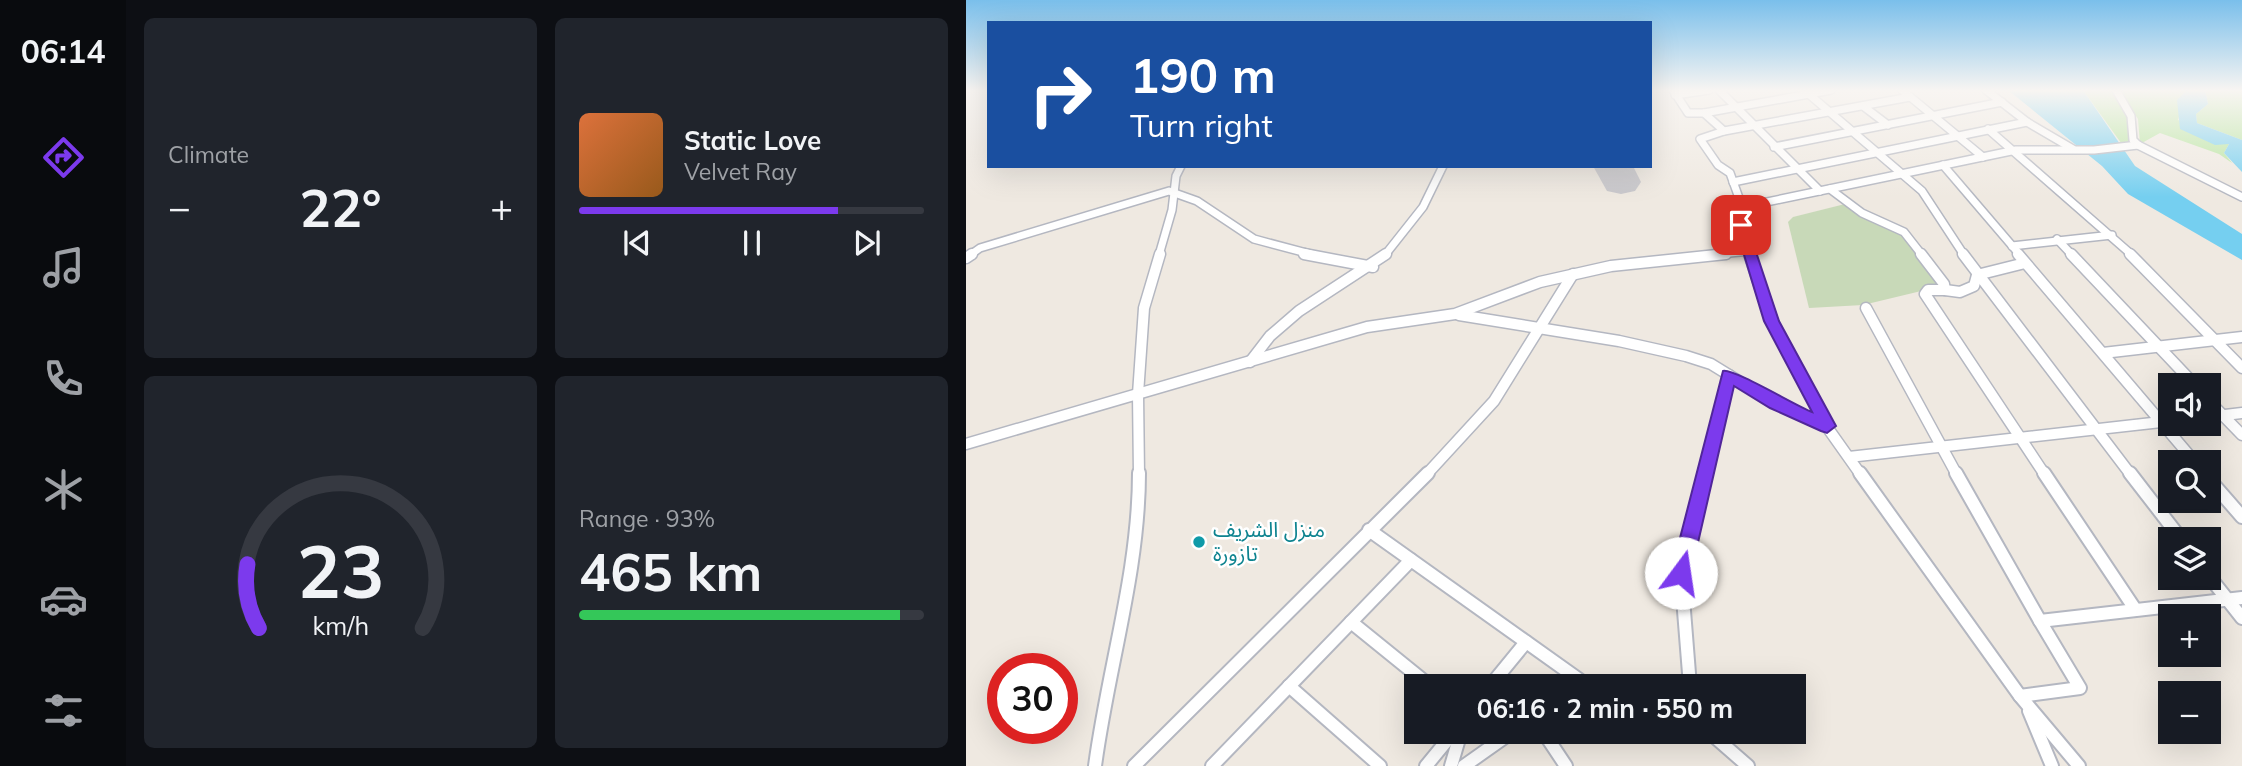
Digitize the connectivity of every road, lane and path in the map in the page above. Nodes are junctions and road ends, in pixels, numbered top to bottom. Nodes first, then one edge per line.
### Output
1 (1718, 126) edge
2 (1754, 126) joint
3 (1846, 126) edge
4 (1884, 126) edge
5 (1943, 126) edge
6 (2006, 126) edge
7 (2033, 126) edge
8 (2132, 126) edge
9 (1988, 129) junction
10 (1724, 131) junction
11 (1854, 132) junction
12 (1956, 135) junction
13 (2138, 145) junction
14 (1774, 147) junction
15 (2073, 149) junction
16 (2016, 150) junction
17 (1878, 152) junction
18 (1983, 157) junction
19 (1943, 165) junction
20 (1180, 168) edge
21 (1442, 168) edge
22 (1795, 168) junction
23 (1903, 172) junction
24 (1733, 182) junction
25 (1830, 189) junction
26 (1177, 191) junction
27 (1819, 191) junction
28 (2242, 197) edge
29 (1738, 208) junction
30 (2112, 235) junction
31 (2057, 239) junction
32 (2012, 246) junction
33 (1750, 251) junction
34 (966, 258) edge
35 (2025, 262) junction
36 (1373, 267) junction
37 (1573, 274) junction
38 (1977, 275) junction
39 (1945, 290) junction
40 (1866, 308) dead end
41 (1455, 314) junction
42 (1541, 327) junction
43 (2242, 337) edge
44 (2214, 340) junction
45 (2159, 346) junction
46 (2103, 353) junction
47 (1251, 362) junction
48 (2242, 368) edge
49 (2184, 373) edge
50 (1729, 375) junction
51 (1138, 394) junction
52 (2158, 412) edge
53 (2242, 413) edge
54 (2223, 415) joint
55 (2158, 422) edge
56 (1827, 426) junction
57 (2096, 429) junction
58 (2242, 435) edge
59 (2021, 438) junction
60 (966, 444) edge
61 (1941, 447) junction
62 (1849, 457) junction
63 (2221, 493) edge
64 (2242, 517) edge
65 (2171, 527) edge
66 (1369, 530) junction
67 (1411, 560) junction
68 (2220, 590) edge
69 (2242, 598) edge
70 (2228, 600) junction
71 (2135, 609) junction
72 (2242, 618) edge
73 (2040, 621) junction
74 (1351, 622) junction
75 (1526, 642) junction
76 (1415, 674) edge
77 (1500, 674) edge
78 (1571, 674) edge
79 (1689, 674) edge
80 (1290, 686) junction
81 (2023, 699) junction
82 (1444, 744) edge
83 (1457, 744) edge
84 (1494, 744) edge
85 (1551, 744) edge
86 (1723, 744) edge
87 (1214, 765) edge
88 (1095, 766) edge
89 (1134, 766) edge
90 (1380, 766) edge
91 (1426, 766) edge
92 (1451, 766) edge
93 (1464, 766) edge
94 (1566, 766) edge
95 (1748, 766) edge
96 (2052, 766) edge
97 (2079, 766) edge

1 - 10 street
2 - 10 street
2 - 14 street
3 - 11 street
4 - 11 street
5 - 12 street
6 - 9 street
7 - 15 street
8 - 13 street
9 - 12 street
9 - 16 street
10 - 24 street
11 - 14 street
11 - 17 street
12 - 17 street
12 - 18 street
13 - 15 street
13 - 28 street
14 - 22 street
15 - 16 street
16 - 18 street
16 - 30 street
17 - 22 street
17 - 23 street
18 - 19 street
19 - 23 street
19 - 32 street
20 - 26 street
21 - 36 street
22 - 24 street
22 - 27 street
23 - 25 street
23 - 38 street
24 - 29 street
25 - 27 street
25 - 39 street
26 - 34 street
26 - 36 street
26 - 51 street
27 - 29 street
29 - 33 street
30 - 31 street
30 - 44 street
31 - 32 street
31 - 45 street
32 - 35 street
33 - 37 street
33 - 56 street
35 - 38 street
35 - 46 street
36 - 47 street
37 - 41 street
37 - 42 street
38 - 39 street
38 - 57 street
39 - 59 street
40 - 61 street
41 - 42 street
41 - 47 street
42 - 50 street
42 - 66 street
43 - 44 street
44 - 45 street
44 - 48 street
45 - 46 street
45 - 49 street
46 - 52 street
47 - 51 street
50 - 56 street
50 - 79 street
51 - 60 street
51 - 88 street
53 - 54 street
54 - 58 street
55 - 57 street
56 - 62 street
57 - 59 street
57 - 65 street
59 - 61 street
59 - 71 street
61 - 62 street
61 - 73 street
62 - 81 street
63 - 64 street
66 - 67 street
66 - 89 street
67 - 74 street
67 - 75 street
68 - 70 street
69 - 70 street
70 - 71 street
70 - 72 street
71 - 73 street
73 - 81 street
74 - 76 street
74 - 80 street
75 - 77 street
75 - 78 street
80 - 87 street
80 - 90 street
81 - 96 street
81 - 97 street
82 - 91 street
83 - 92 street
84 - 93 street
85 - 94 street
86 - 95 street

